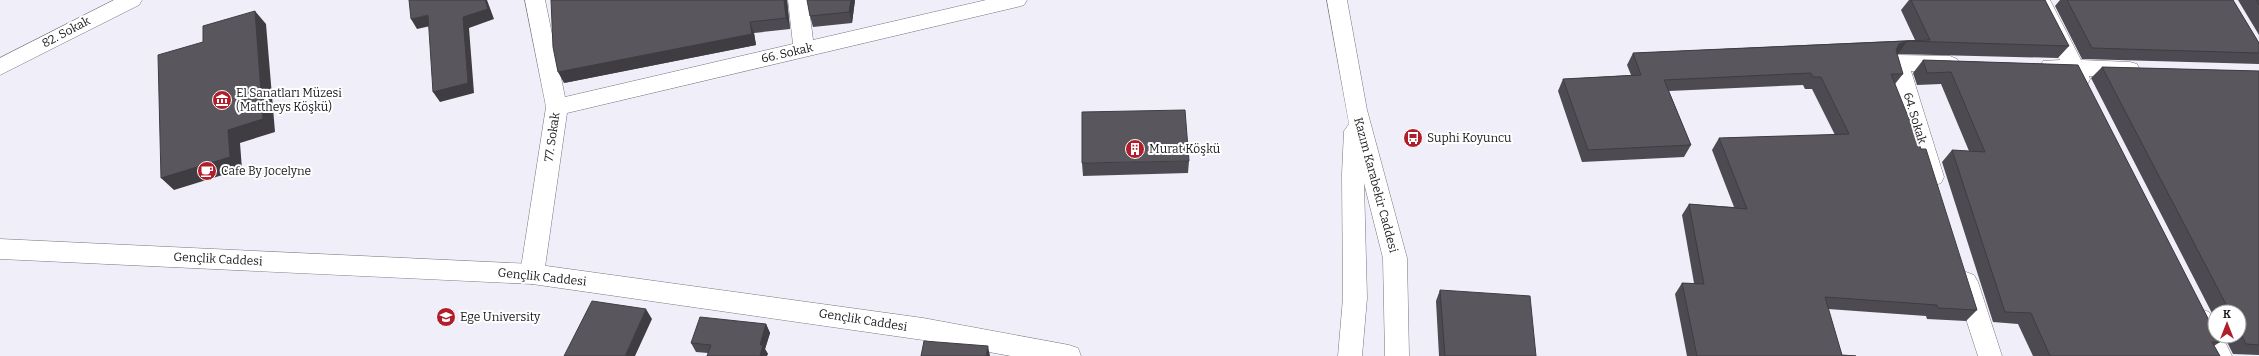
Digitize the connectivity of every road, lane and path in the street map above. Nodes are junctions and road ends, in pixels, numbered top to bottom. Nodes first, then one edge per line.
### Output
1 (132, 0) edge
2 (535, 0) edge
3 (798, 0) edge
4 (1017, 0) edge
5 (1337, 0) edge
6 (2040, 0) edge
7 (804, 48) junction
8 (1967, 65) edge
9 (0, 67) edge
10 (2029, 67) edge
11 (2075, 68) junction
12 (2152, 70) edge
13 (2089, 96) edge
14 (557, 107) junction
15 (1356, 110) junction
16 (1940, 198) edge
17 (3, 249) edge
18 (1961, 266) edge
19 (532, 274) junction
20 (2192, 300) edge
21 (1069, 356) edge
22 (1350, 356) edge
23 (1397, 356) edge
24 (1990, 356) edge
25 (2220, 356) edge

1 - 9 street, 82. Sokak
2 - 14 street, 77. Sokak
3 - 7 street
4 - 7 street, 66. Sokak
5 - 15 street, Kazım Karabekir Caddesi
6 - 11 street
7 - 14 street, 66. Sokak
8 - 16 street, 64. Sokak
10 - 11 street
11 - 12 street
11 - 13 street
14 - 19 street, 77. Sokak
15 - 22 street, Kazım Karabekir Caddesi
15 - 23 street, Kazım Karabekir Caddesi
17 - 19 street, Gençlik Caddesi
18 - 24 street
19 - 21 street, Gençlik Caddesi
20 - 25 street

